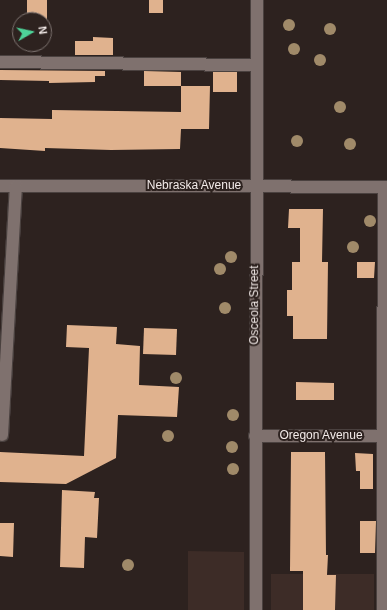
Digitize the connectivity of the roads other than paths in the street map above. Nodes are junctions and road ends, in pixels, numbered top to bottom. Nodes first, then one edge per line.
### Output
1 (257, 0) edge
2 (0, 62) edge
3 (256, 65) junction
4 (0, 186) edge
5 (16, 186) junction
6 (256, 186) junction
7 (386, 187) edge
8 (385, 312) edge
9 (2, 435) dead end
10 (255, 436) junction
11 (385, 436) edge
12 (386, 560) edge
13 (256, 610) edge
14 (383, 610) edge

1 - 3 street, Osceola Street
2 - 3 street
3 - 6 street, Osceola Street
4 - 5 street, Nebraska Avenue
5 - 6 street, Nebraska Avenue
5 - 9 street
6 - 7 street, Nebraska Avenue
6 - 10 street, Osceola Street
7 - 8 street
8 - 11 street
10 - 11 street, Oregon Avenue
10 - 13 street, Osceola Street
11 - 12 street
12 - 14 street

